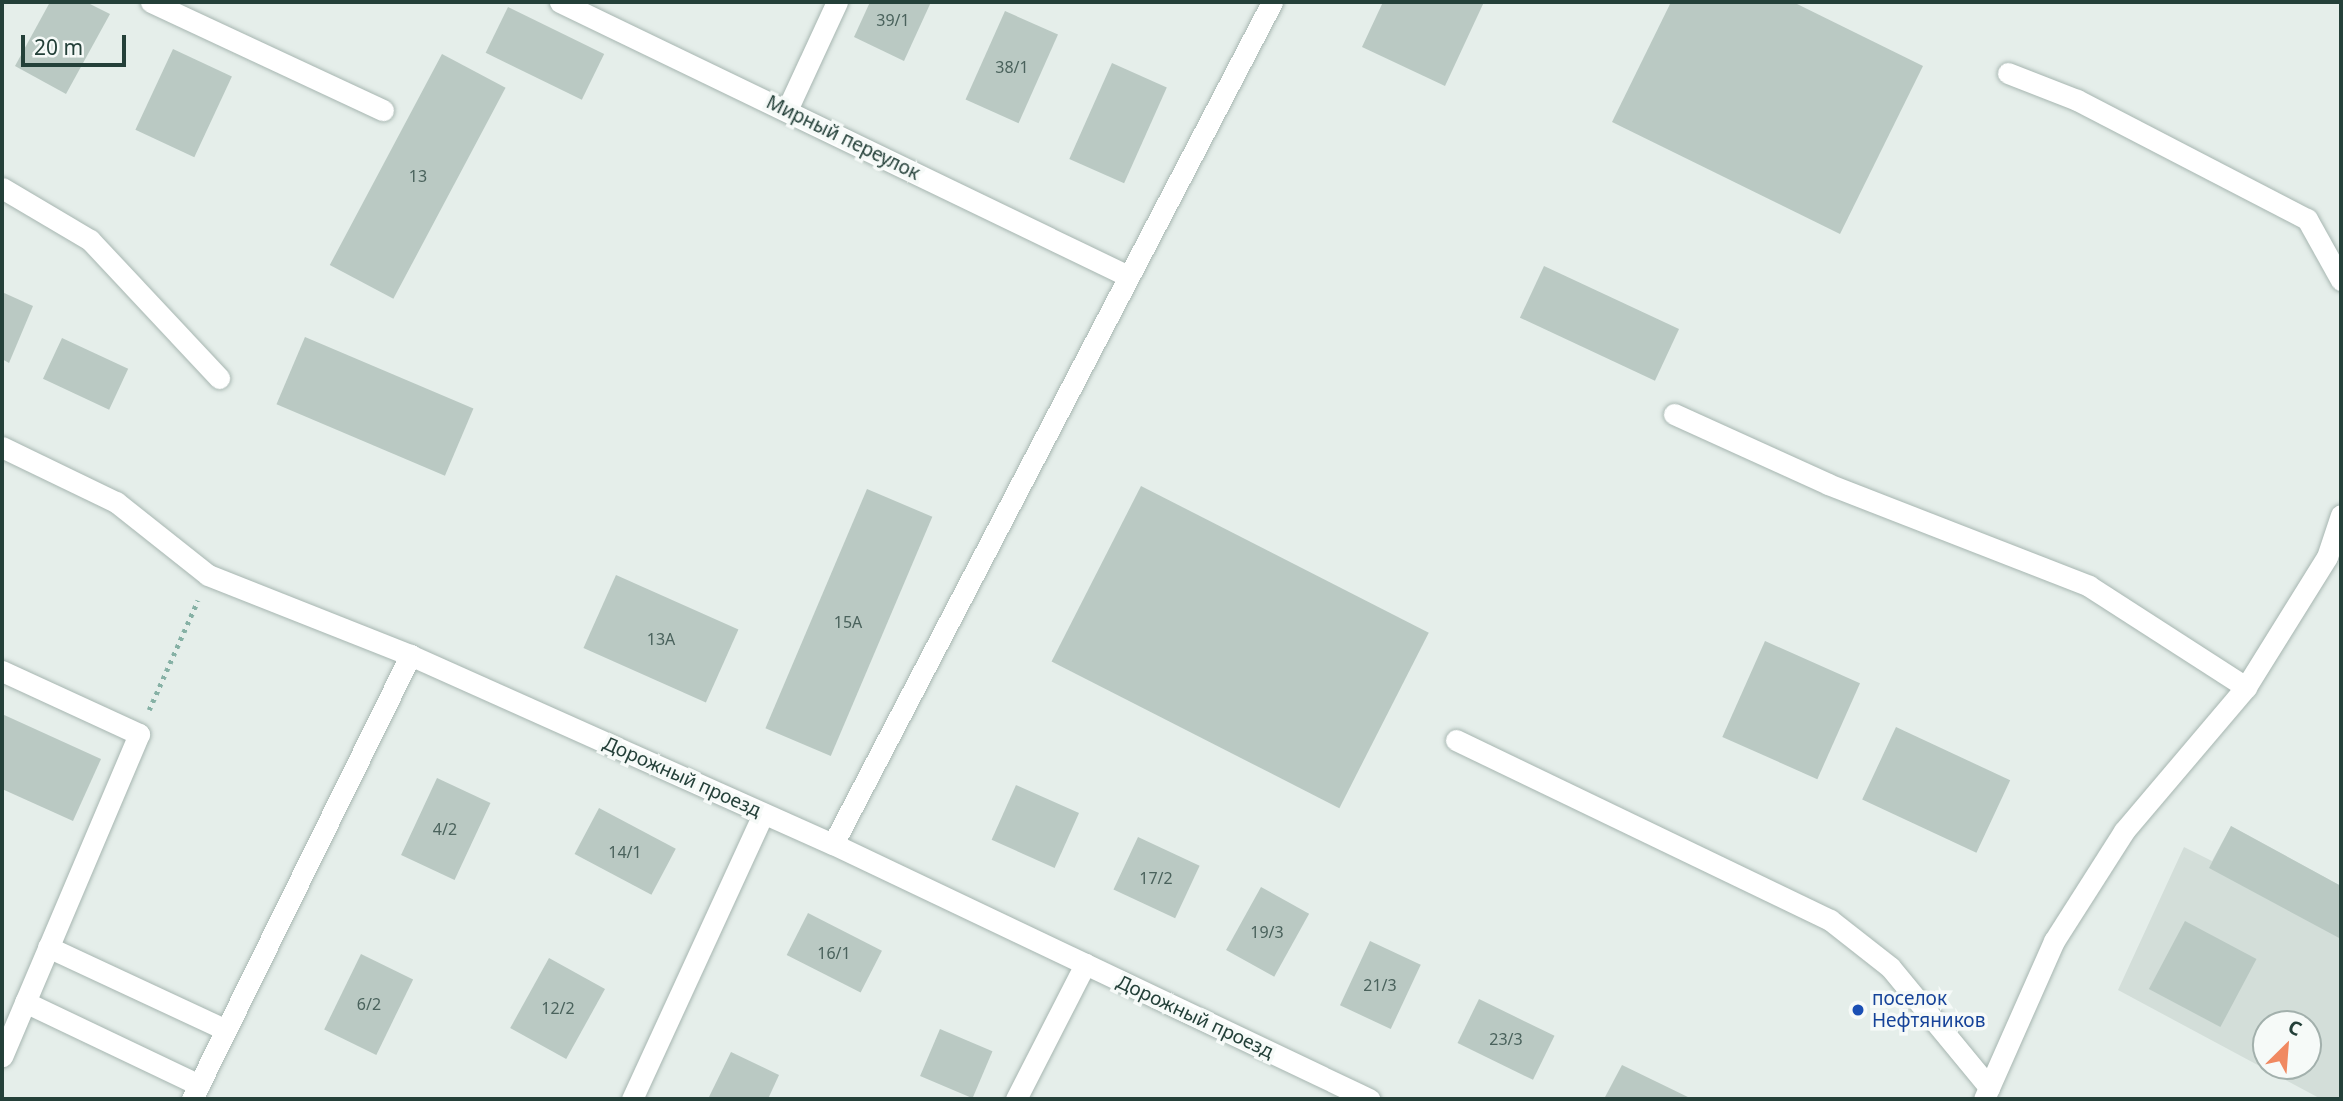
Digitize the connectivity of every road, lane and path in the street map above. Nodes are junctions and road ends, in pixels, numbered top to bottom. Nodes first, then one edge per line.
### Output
1 (151, 2) edge
2 (561, 2) edge
3 (837, 2) edge
4 (1272, 2) edge
5 (2008, 74) dead end
6 (383, 110) dead end
7 (787, 110) junction
8 (2, 188) edge
9 (1124, 274) junction
10 (2341, 279) edge
11 (219, 377) dead end
12 (1674, 414) dead end
13 (2, 447) edge
14 (2341, 515) edge
15 (208, 575) junction
16 (410, 655) junction
17 (2, 671) edge
18 (2246, 687) junction
19 (139, 734) junction
20 (1456, 740) dead end
21 (763, 814) junction
22 (833, 844) junction
23 (48, 947) junction
24 (1085, 964) junction
25 (25, 1002) junction
26 (226, 1030) junction
27 (2, 1056) edge
28 (195, 1092) edge
29 (1986, 1093) edge
30 (632, 1099) edge
31 (1016, 1099) edge
32 (1369, 1099) edge

1 - 6 street
2 - 7 street, Мирный переулок
3 - 7 street
4 - 9 street
5 - 10 street
7 - 9 street, Мирный переулок
8 - 11 street
9 - 22 street
12 - 18 street
13 - 15 street, Дорожный проезд
14 - 18 street
15 - 16 street, Дорожный проезд
15 - 19 path
16 - 21 street, Дорожный проезд
16 - 26 street
17 - 19 street
18 - 29 street
19 - 23 street
20 - 29 street
21 - 22 street, Дорожный проезд
21 - 30 street
22 - 24 street, Дорожный проезд
23 - 25 street
23 - 26 street
24 - 31 street
24 - 32 street, Дорожный проезд
25 - 27 street
25 - 28 street
26 - 28 street

